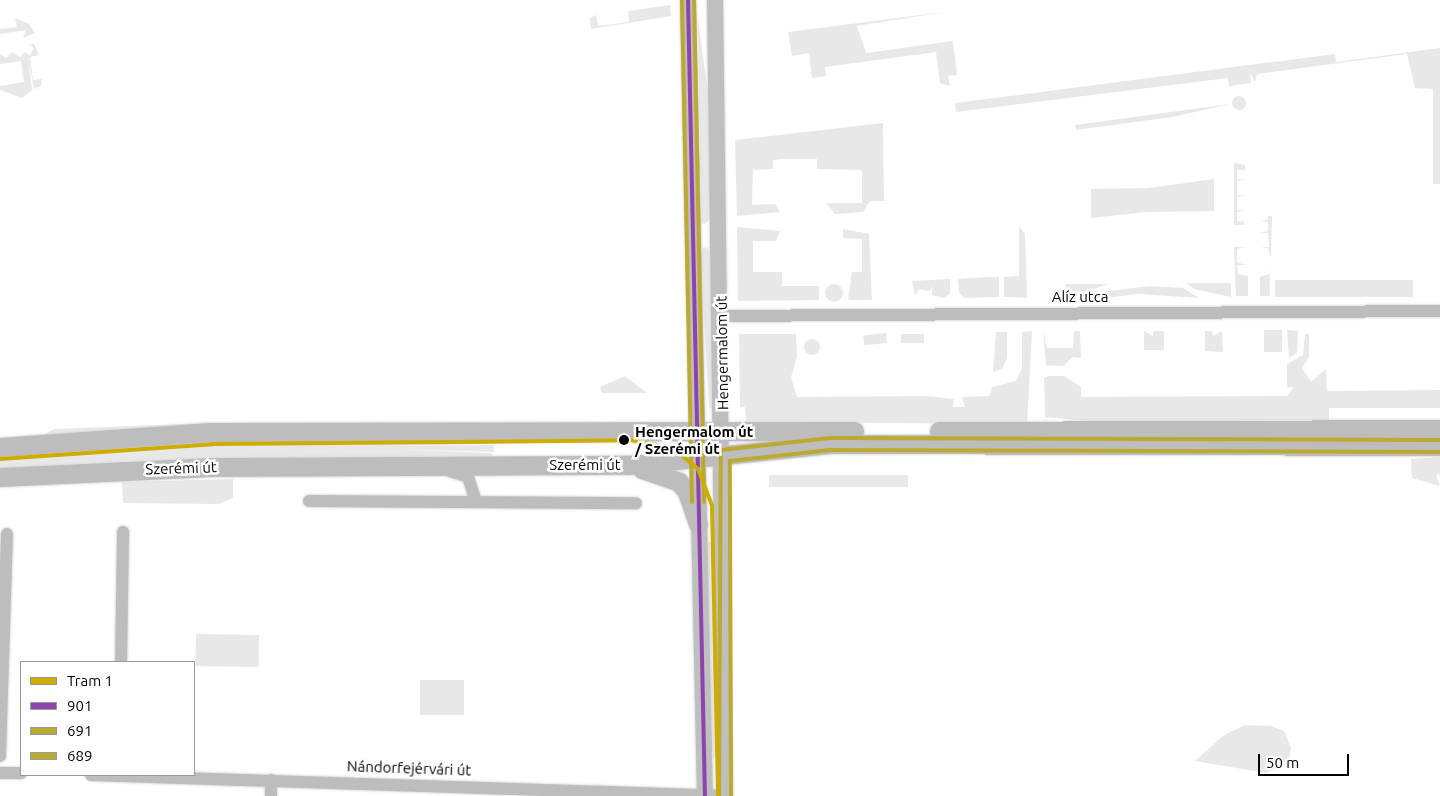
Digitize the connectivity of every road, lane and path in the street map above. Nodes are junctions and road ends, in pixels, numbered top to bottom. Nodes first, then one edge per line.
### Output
1 (688, 0) edge
2 (715, 0) edge
3 (720, 236) junction
4 (693, 238) junction
5 (1440, 311) edge
6 (721, 316) junction
7 (1440, 429) edge
8 (697, 430) junction
9 (723, 430) junction
10 (1440, 446) edge
11 (0, 447) edge
12 (724, 455) junction
13 (698, 459) junction
14 (501, 465) junction
15 (628, 465) junction
16 (421, 466) junction
17 (0, 477) edge
18 (309, 501) dead end
19 (476, 501) junction
20 (636, 503) dead end
21 (698, 524) junction
22 (123, 532) dead end
23 (7, 534) dead end
24 (121, 661) edge
25 (0, 756) edge
26 (0, 773) edge
27 (20, 773) edge
28 (149, 776) edge
29 (271, 780) junction
30 (271, 796) edge
31 (705, 796) edge
32 (725, 796) edge

1 - 4 main road, Hengermalom út
2 - 3 main road, Hengermalom út
3 - 4 main road
3 - 6 main road, Hengermalom út
4 - 8 main road, Hengermalom út
5 - 6 street, Alíz utca
6 - 9 main road, Hengermalom út
7 - 9 main road
8 - 9 main road
8 - 11 main road
8 - 13 main road, Hengermalom út
9 - 12 main road, Hengermalom út
10 - 12 main road, Szerémi út
12 - 13 main road, Szerémi út
12 - 32 main road, Hengermalom út
13 - 15 main road, Szerémi út
13 - 21 main road, Hengermalom út
14 - 15 main road, Szerémi út
14 - 16 main road, Szerémi út
14 - 19 street
15 - 21 main road
16 - 17 main road, Szerémi út
16 - 19 street
18 - 19 street
19 - 20 street
21 - 31 main road, Hengermalom út
22 - 24 street
23 - 25 street
26 - 27 street
28 - 29 street, Nándorfejérvári út
29 - 30 street
29 - 31 street, Nándorfejérvári út
31 - 32 street, Nándorfejérvári út

